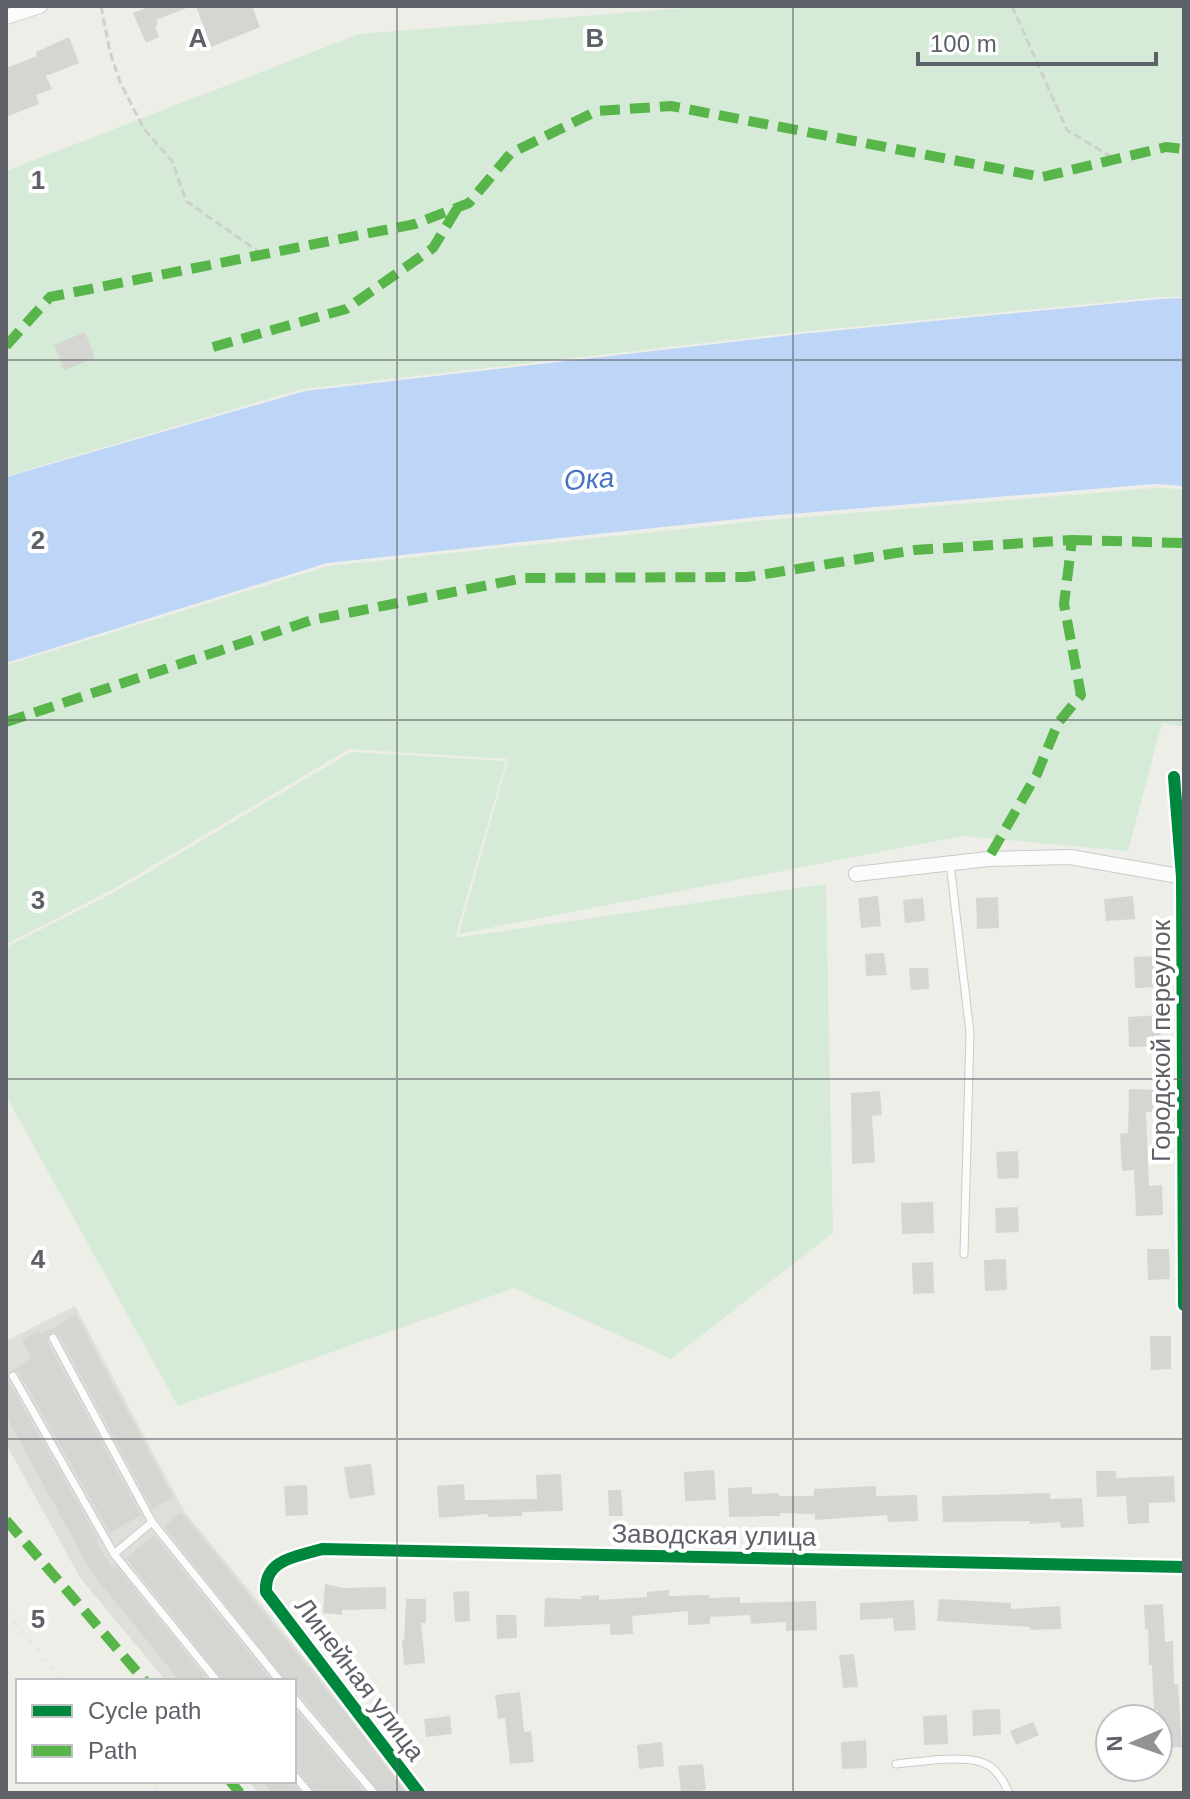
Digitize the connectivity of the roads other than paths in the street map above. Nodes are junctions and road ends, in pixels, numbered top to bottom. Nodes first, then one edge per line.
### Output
1 (40, 6) edge
2 (6, 17) edge
3 (1174, 777) dead end
4 (950, 863) junction
5 (856, 874) dead end
6 (1183, 877) edge
7 (964, 1254) dead end
8 (1184, 1305) edge
9 (53, 1338) dead end
10 (13, 1376) dead end
11 (152, 1522) junction
12 (114, 1554) junction
13 (1184, 1567) edge
14 (266, 1592) joint
15 (215, 1679) edge
16 (278, 1679) edge
17 (296, 1700) edge
18 (896, 1764) dead end
19 (296, 1777) edge
20 (309, 1793) edge
21 (374, 1793) edge
22 (419, 1793) edge
23 (1009, 1793) edge

1 - 2 street
3 - 6 street, Городской переулок
4 - 5 street
4 - 6 street
4 - 7 lane
6 - 8 street, Городской переулок
9 - 11 lane
10 - 12 lane
11 - 12 lane
11 - 16 lane
12 - 15 lane
13 - 14 street, Заводская улица
14 - 22 street, Линейная улица
17 - 21 lane
18 - 23 lane
19 - 20 lane

